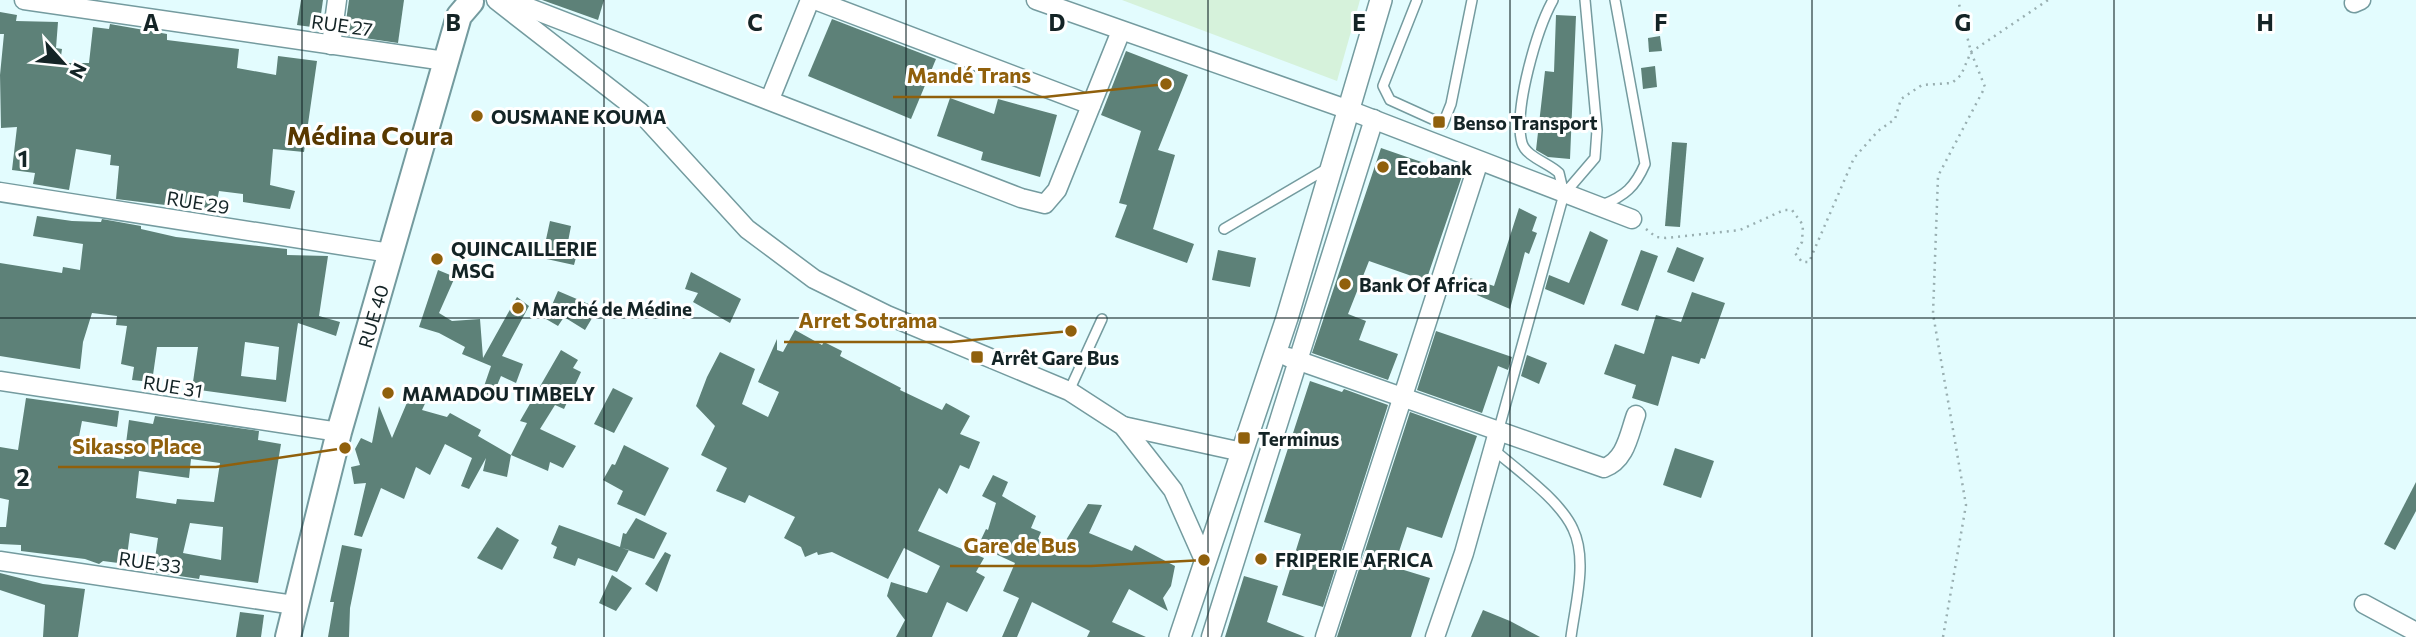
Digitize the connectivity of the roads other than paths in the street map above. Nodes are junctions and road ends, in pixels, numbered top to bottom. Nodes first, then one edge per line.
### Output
1 (24, 0) edge
2 (337, 0) edge
3 (812, 0) edge
4 (1036, 0) edge
5 (1381, 0) edge
6 (1417, 0) edge
7 (1472, 0) edge
8 (1553, 0) edge
9 (1586, 0) edge
10 (1615, 0) edge
11 (471, 1) edge
12 (497, 1) edge
13 (1122, 31) junction
14 (331, 45) junction
15 (445, 61) junction
16 (770, 99) junction
17 (1091, 105) junction
18 (1349, 110) junction
19 (1374, 119) junction
20 (1443, 124) junction
21 (1434, 143) junction
22 (1479, 161) junction
23 (1332, 166) junction
24 (0, 192) edge
25 (1564, 194) junction
26 (1597, 206) junction
27 (1632, 219) road end
28 (1224, 229) dead end
29 (390, 253) junction
30 (1102, 319) dead end
31 (1275, 353) junction
32 (1299, 361) junction
33 (0, 381) edge
34 (1069, 391) junction
35 (1403, 397) junction
36 (1636, 415) dead end
37 (1123, 426) junction
38 (339, 432) junction
39 (1496, 440) junction
40 (1241, 452) junction
41 (0, 561) edge
42 (1205, 562) junction
43 (294, 604) junction
44 (2364, 604) dead end
45 (2416, 632) edge
46 (288, 637) edge
47 (303, 637) edge
48 (1180, 637) edge
49 (1211, 637) edge
50 (1325, 637) edge
51 (1435, 637) edge
52 (1571, 637) edge

1 - 14 street, RUE 27
2 - 14 street
3 - 16 street
3 - 17 street
4 - 13 street
5 - 18 street
6 - 20 lane
7 - 20 lane
8 - 25 lane
9 - 25 lane
10 - 26 lane
11 - 15 main road, RUE 40
11 - 47 main road, RUE 40
12 - 16 street
12 - 34 street
13 - 17 street
13 - 18 street
14 - 15 street, RUE 27
15 - 29 main road, RUE 40
16 - 17 street
18 - 19 street
18 - 23 street
19 - 21 street
19 - 32 street
20 - 21 lane
21 - 22 street
22 - 25 street
22 - 35 street
23 - 28 lane
23 - 31 street
24 - 29 street, RUE 29
25 - 26 street
25 - 39 lane
26 - 27 street
29 - 38 main road, RUE 40
30 - 34 lane
31 - 32 street
31 - 40 street
32 - 35 street
32 - 49 street
33 - 38 street, RUE 31
34 - 37 street
35 - 39 street
35 - 50 street
36 - 39 street
37 - 40 street
37 - 42 street
38 - 43 main road, RUE 40
39 - 51 street
39 - 52 lane
40 - 42 street
41 - 43 street, RUE 33
42 - 48 street
43 - 46 main road, RUE 40
44 - 45 street

